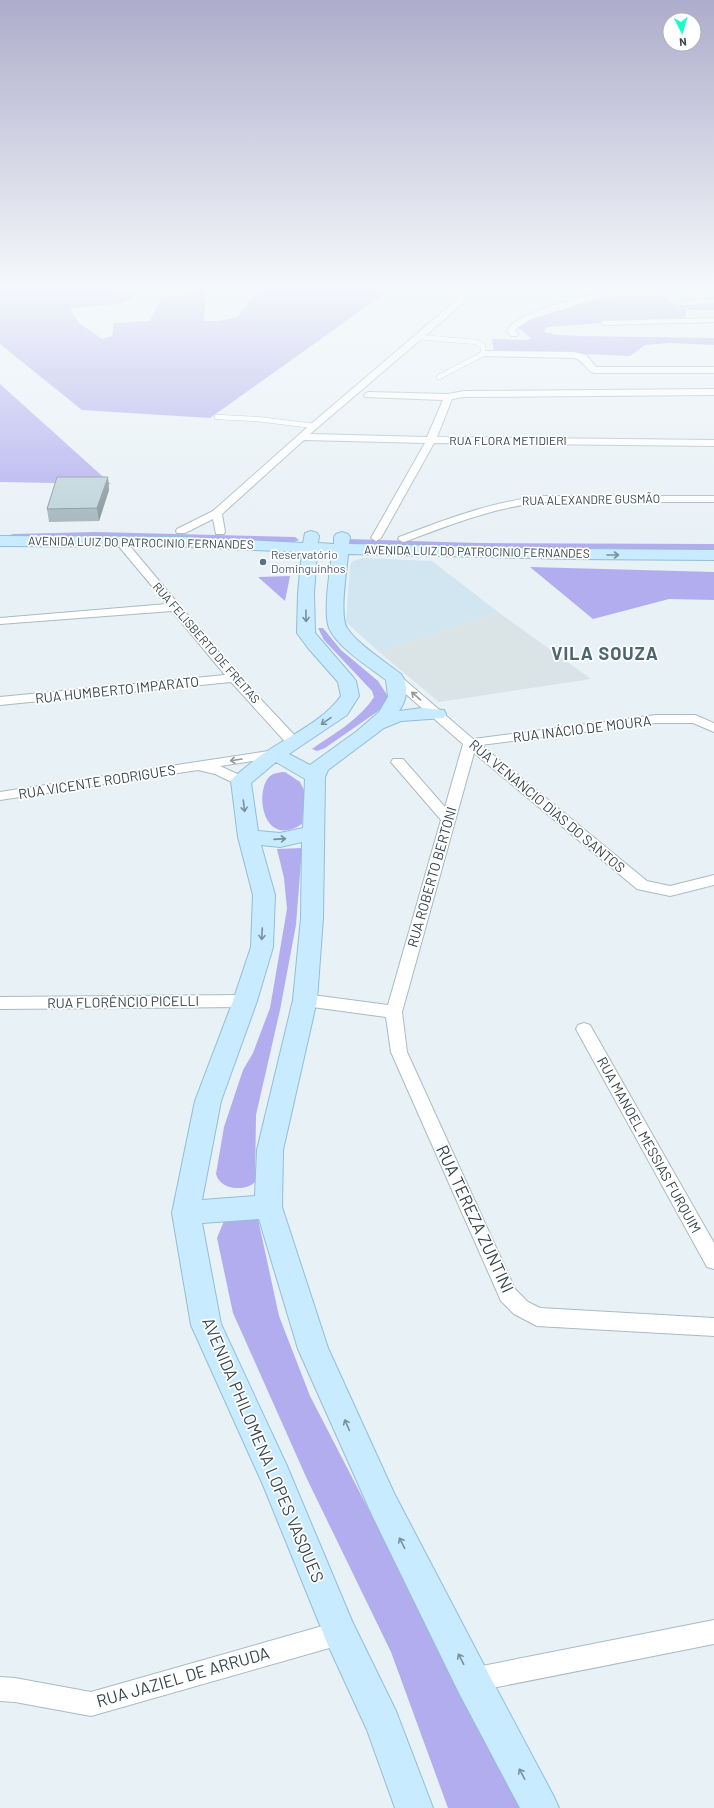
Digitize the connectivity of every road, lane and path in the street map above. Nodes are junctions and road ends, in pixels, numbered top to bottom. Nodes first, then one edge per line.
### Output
1 (375, 373) edge
2 (445, 373) edge
3 (438, 377) dead end
4 (714, 392) edge
5 (368, 395) dead end
6 (448, 397) junction
7 (217, 417) dead end
8 (314, 426) junction
9 (303, 437) junction
10 (430, 440) junction
11 (714, 443) edge
12 (714, 499) edge
13 (217, 513) junction
14 (0, 531) edge
15 (181, 531) junction
16 (220, 532) junction
17 (376, 538) junction
18 (403, 539) junction
19 (0, 540) edge
20 (120, 541) junction
21 (714, 541) edge
22 (311, 542) junction
23 (342, 543) junction
24 (714, 555) edge
25 (306, 593) junction
26 (337, 593) junction
27 (174, 607) junction
28 (0, 621) edge
29 (234, 678) junction
30 (396, 678) junction
31 (0, 702) edge
32 (437, 714) junction
33 (378, 724) junction
34 (714, 728) edge
35 (470, 743) junction
36 (284, 749) junction
37 (398, 762) dead end
38 (194, 767) junction
39 (317, 772) junction
40 (241, 781) junction
41 (0, 796) edge
42 (449, 820) junction
43 (312, 833) junction
44 (248, 837) junction
45 (714, 880) edge
46 (305, 1000) junction
47 (246, 1001) junction
48 (0, 1003) edge
49 (394, 1012) junction
50 (584, 1029) dead end
51 (268, 1207) junction
52 (186, 1213) junction
53 (714, 1261) edge
54 (714, 1327) edge
55 (714, 1632) edge
56 (340, 1633) junction
57 (472, 1680) junction
58 (0, 1689) edge
59 (414, 1808) edge
60 (540, 1808) edge

1 - 8 street
2 - 3 lane
4 - 6 street
5 - 6 street
6 - 10 street
7 - 8 lane
8 - 9 street
9 - 10 street, RUA FLORA METIDIERI
9 - 13 street
10 - 11 street, RUA FLORA METIDIERI
10 - 17 street
12 - 18 street, RUA ALEXANDRE GUSMÃO
13 - 15 street
13 - 16 street
14 - 15 street, AVENIDA LUIZ DO PATROCINIO FERNANDES
14 - 19 street
15 - 16 street, AVENIDA LUIZ DO PATROCINIO FERNANDES
16 - 22 street, AVENIDA LUIZ DO PATROCINIO FERNANDES
17 - 18 street, AVENIDA LUIZ DO PATROCINIO FERNANDES
17 - 23 street, AVENIDA LUIZ DO PATROCINIO FERNANDES
18 - 21 street, AVENIDA LUIZ DO PATROCINIO FERNANDES
19 - 20 street, AVENIDA LUIZ DO PATROCINIO FERNANDES
20 - 22 street, AVENIDA LUIZ DO PATROCINIO FERNANDES
20 - 27 street, RUA FELISBERTO DE FREITAS
22 - 23 street, AVENIDA LUIZ DO PATROCINIO FERNANDES
22 - 25 street
23 -> 24 street, AVENIDA LUIZ DO PATROCINIO FERNANDES
23 - 26 street
25 - 26 street
25 -> 36 street
26 - 30 street
27 - 28 street
27 - 29 street, RUA FELISBERTO DE FREITAS
29 - 31 street, RUA HUMBERTO IMPARATO
29 - 36 street, RUA FELISBERTO DE FREITAS
32 -> 30 street, RUA VENANCIO DIAS DO SANTOS
30 - 33 street
32 - 33 street
32 - 35 street, RUA VENANCIO DIAS DO SANTOS
33 - 39 street
34 - 35 street, RUA INÁCIO DE MOURA
35 - 42 street, RUA ROBERTO BERTONI
35 - 45 street, RUA VENANCIO DIAS DO SANTOS
36 -> 38 street, RUA VICENTE RODRIGUES
36 - 39 street
36 - 40 street
37 - 42 street
38 - 40 street, RUA VICENTE RODRIGUES
38 - 41 street, RUA VICENTE RODRIGUES
39 - 43 street
40 -> 44 street, AVENIDA PHILOMENA LOPES VASQUES
42 - 49 street, RUA ROBERTO BERTONI
44 -> 43 street
43 - 46 street
44 -> 47 street, AVENIDA PHILOMENA LOPES VASQUES
46 - 49 street
46 - 51 street
47 - 48 street, RUA FLORÊNCIO PICELLI
47 - 52 street, AVENIDA PHILOMENA LOPES VASQUES
49 - 54 street, RUA TEREZA ZUNTINI
50 - 53 street, RUA MANOEL MESSIAS FURQUIM
51 - 52 street
57 -> 51 street
52 - 56 street, AVENIDA PHILOMENA LOPES VASQUES
55 - 57 street
56 - 58 street, RUA JAZIEL DE ARRUDA
56 - 59 street, AVENIDA PHILOMENA LOPES VASQUES
60 -> 57 street

